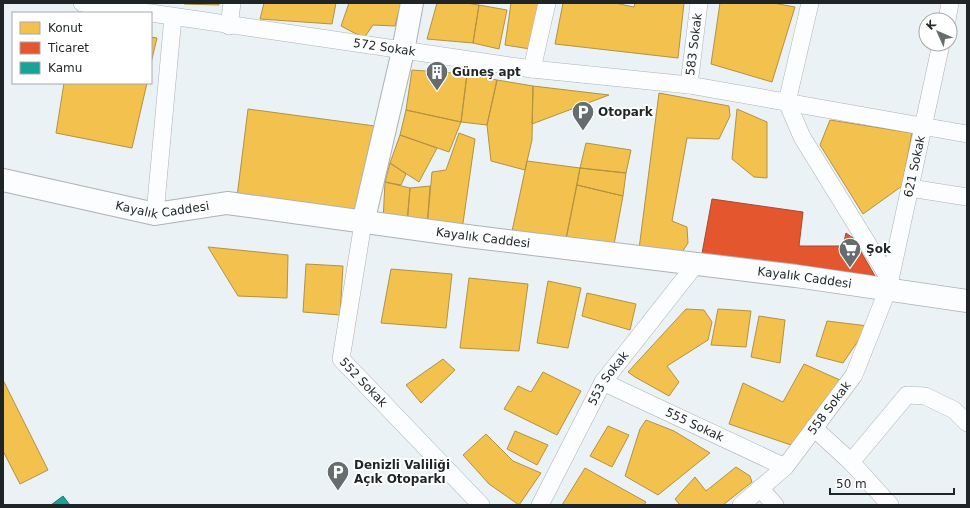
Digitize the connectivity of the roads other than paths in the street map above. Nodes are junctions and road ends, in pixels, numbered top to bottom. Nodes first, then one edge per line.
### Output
1 (82, 3) edge
2 (232, 3) edge
3 (412, 3) edge
4 (547, 3) edge
5 (699, 3) edge
6 (810, 3) edge
7 (126, 6) edge
8 (147, 12) edge
9 (152, 13) edge
10 (173, 17) junction
11 (229, 26) junction
12 (403, 51) junction
13 (939, 52) edge
14 (532, 69) junction
15 (689, 85) junction
16 (787, 102) junction
17 (923, 126) junction
18 (967, 134) edge
19 (3, 180) edge
20 (910, 188) junction
21 (967, 197) edge
22 (155, 214) junction
23 (363, 223) junction
24 (696, 264) junction
25 (889, 285) junction
26 (967, 301) edge
27 (603, 382) junction
28 (967, 423) edge
29 (814, 428) junction
30 (851, 462) junction
31 (785, 467) junction
32 (760, 488) junction
33 (482, 505) edge
34 (540, 505) edge
35 (741, 505) edge
36 (775, 505) edge
37 (890, 505) edge

1 - 7 street, 572 Sokak
2 - 11 street
3 - 12 street
4 - 14 street
5 - 15 street, 583 Sokak
6 - 16 street
7 - 8 street, 572 Sokak
9 - 10 street, 572 Sokak
10 - 11 street, 572 Sokak
10 - 22 street
11 - 12 street, 572 Sokak
12 - 14 street, 572 Sokak
12 - 23 street
13 - 17 street, 621 Sokak
14 - 15 street, 572 Sokak
15 - 16 street, 572 Sokak
16 - 17 street, 572 Sokak
16 - 25 street
17 - 18 street, 572 Sokak
17 - 20 street, 621 Sokak
19 - 22 street, Kayalık Caddesi
20 - 21 street
20 - 25 street, 621 Sokak
22 - 23 street, Kayalık Caddesi
23 - 24 street, Kayalık Caddesi
23 - 33 street, 552 Sokak
24 - 25 street, Kayalık Caddesi
24 - 27 street, 553 Sokak
25 - 26 street, Kayalık Caddesi
25 - 29 street, 558 Sokak
27 - 31 street, 555 Sokak
27 - 34 street, 553 Sokak
28 - 30 street
29 - 30 street
29 - 31 street, 558 Sokak
30 - 37 street
31 - 32 street, 558 Sokak
32 - 35 street, 558 Sokak
32 - 36 street

